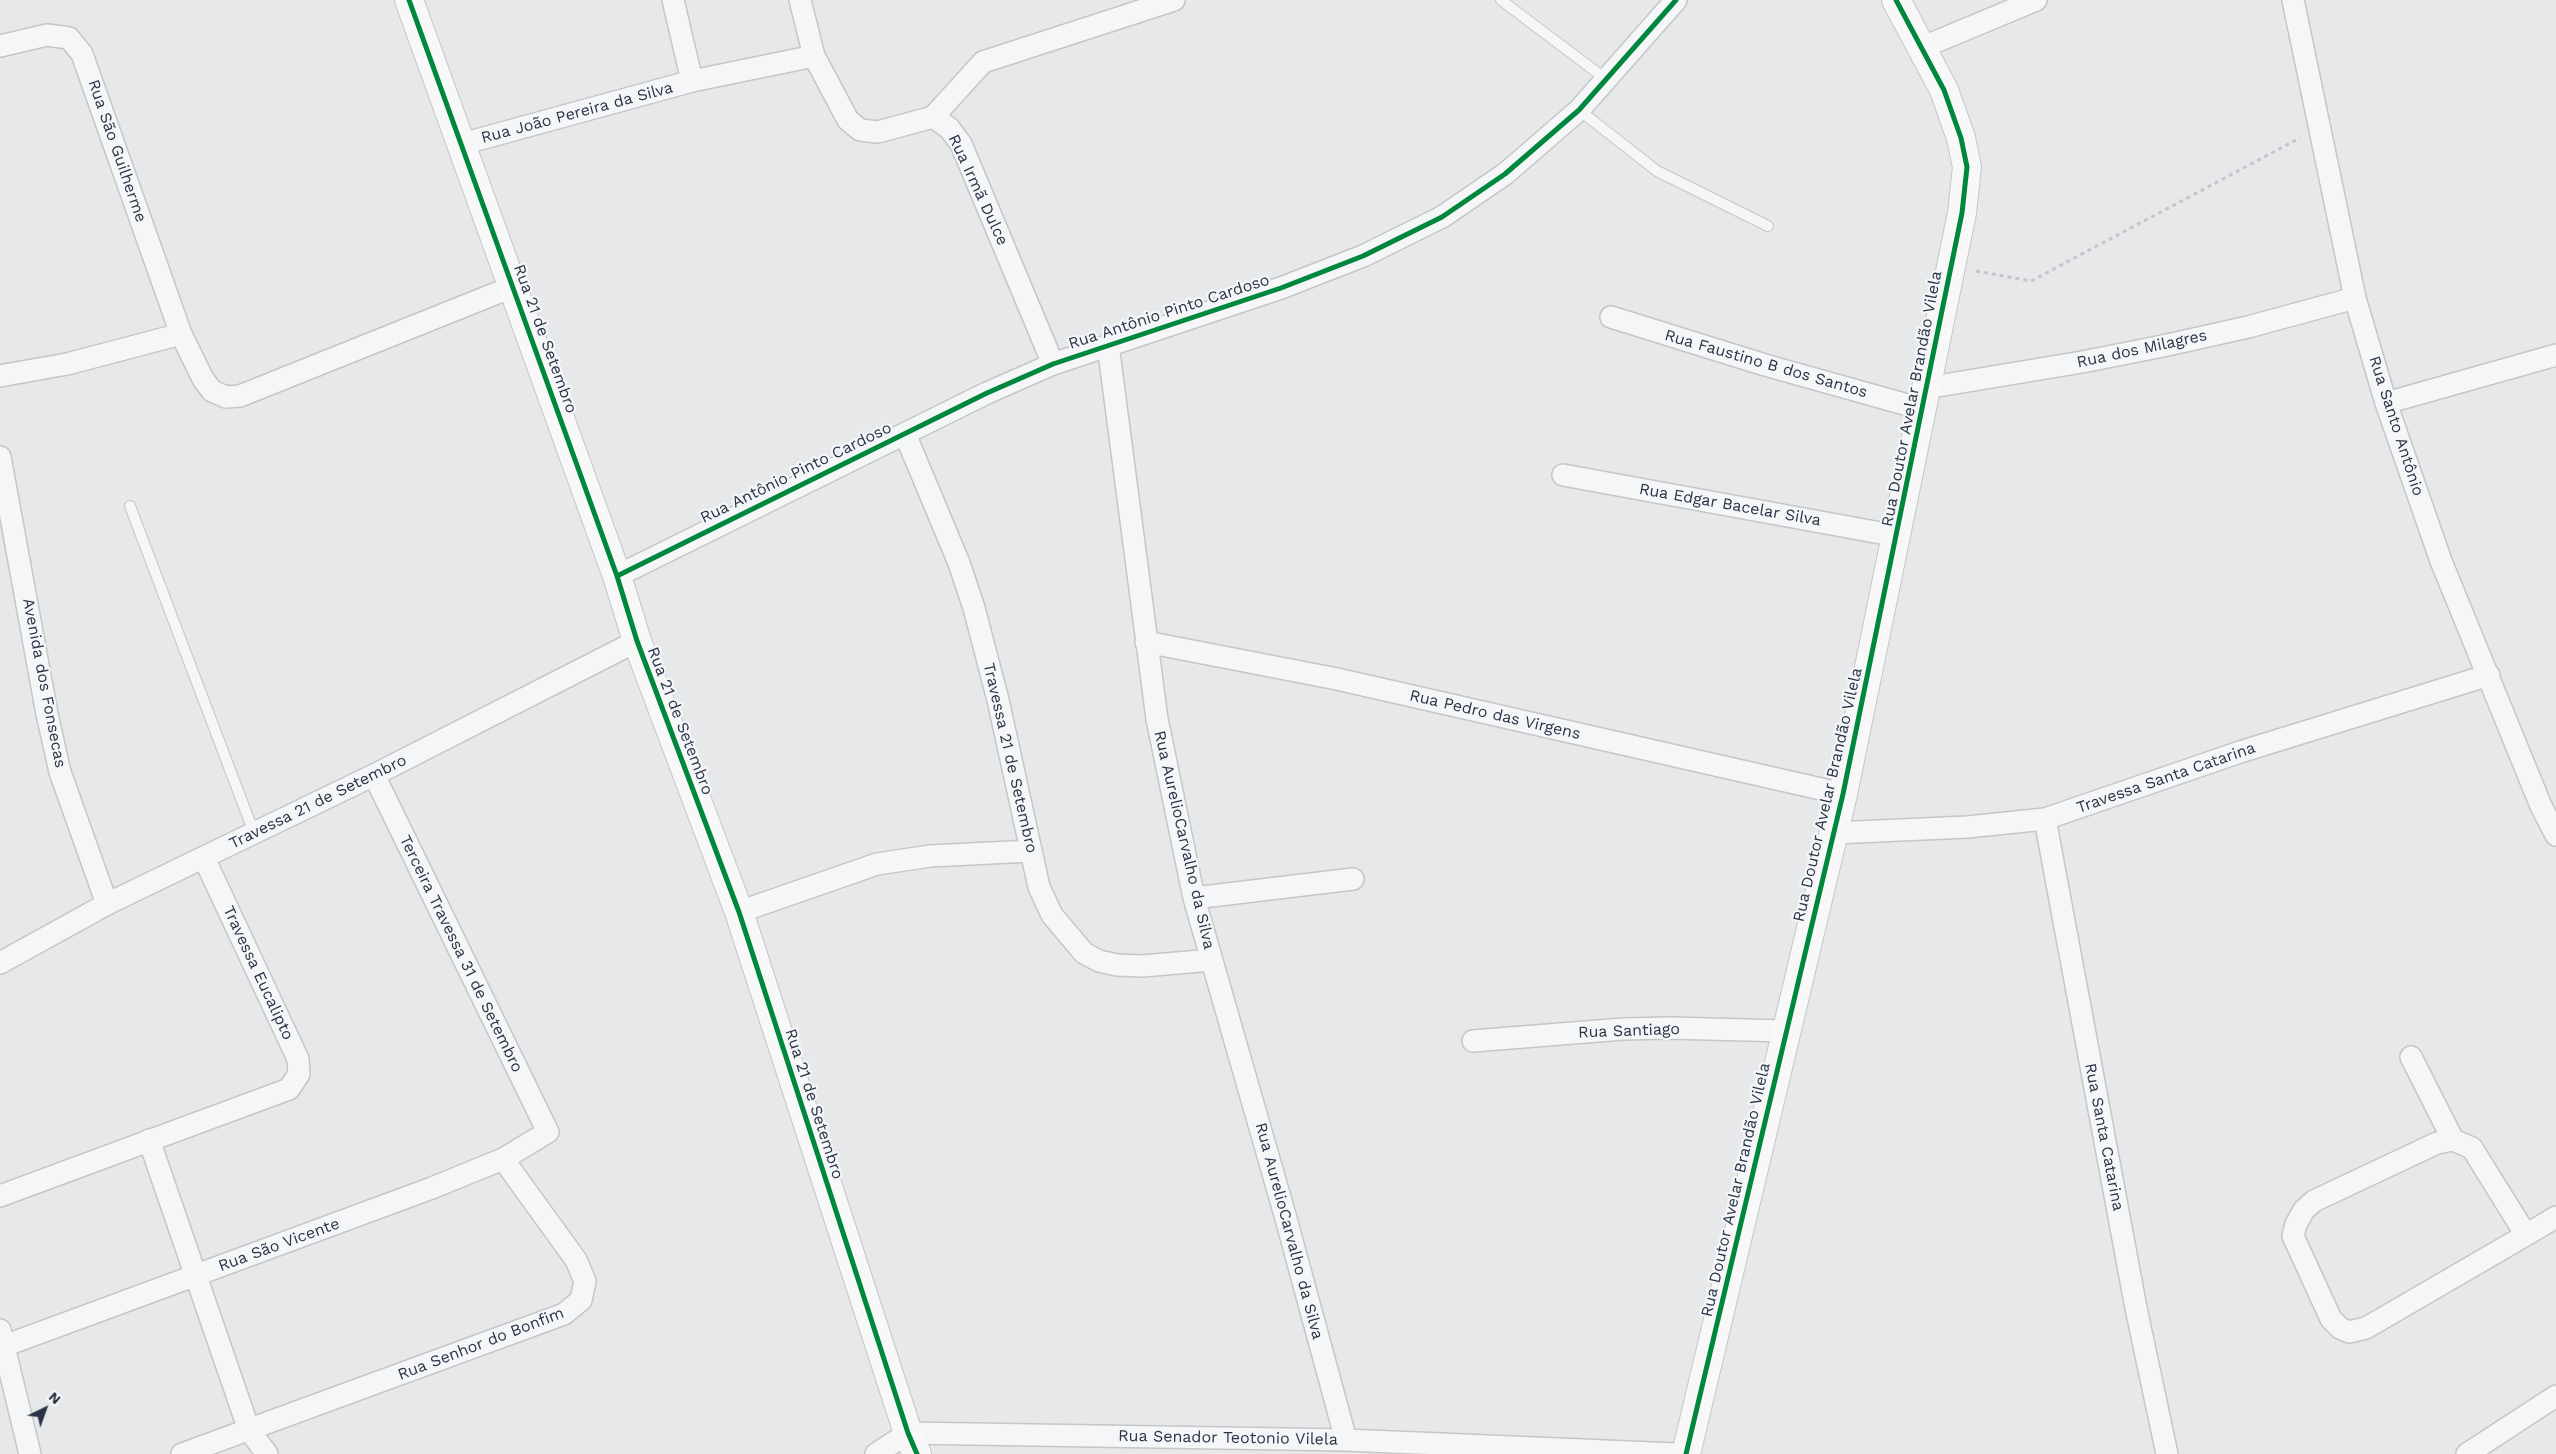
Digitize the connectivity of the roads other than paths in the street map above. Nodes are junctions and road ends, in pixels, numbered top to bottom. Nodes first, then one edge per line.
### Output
1 (409, 0) edge
2 (673, 0) edge
3 (800, 0) edge
4 (1174, 0) edge
5 (1501, 0) edge
6 (1676, 0) edge
7 (1896, 0) edge
8 (2036, 0) edge
9 (2293, 0) edge
10 (1126, 8) edge
11 (0, 46) edge
12 (1921, 48) junction
13 (814, 56) junction
14 (1607, 80) junction
15 (692, 81) junction
16 (1579, 110) junction
17 (933, 117) junction
18 (462, 144) junction
19 (1768, 226) dead end
20 (512, 287) junction
21 (2355, 298) junction
22 (1611, 318) dead end
23 (181, 334) junction
24 (1108, 345) junction
25 (2556, 355) edge
26 (1053, 364) junction
27 (0, 376) edge
28 (1924, 398) junction
29 (2386, 403) junction
30 (905, 434) junction
31 (0, 457) edge
32 (1563, 474) dead end
33 (130, 506) dead end
34 (1897, 536) junction
35 (617, 576) junction
36 (637, 641) junction
37 (1146, 642) junction
38 (2489, 675) junction
39 (374, 775) junction
40 (1843, 794) junction
41 (2548, 803) edge
42 (2045, 819) junction
43 (254, 832) junction
44 (1834, 833) junction
45 (2556, 835) edge
46 (1030, 851) junction
47 (204, 858) junction
48 (1353, 879) dead end
49 (1194, 898) junction
50 (107, 904) junction
51 (739, 912) junction
52 (1211, 960) junction
53 (0, 963) edge
54 (1786, 1031) junction
55 (1473, 1041) dead end
56 (2411, 1057) dead end
57 (548, 1132) joint
58 (149, 1140) junction
59 (2453, 1140) junction
60 (503, 1159) junction
61 (0, 1196) edge
62 (2556, 1217) edge
63 (2526, 1235) junction
64 (197, 1274) junction
65 (2, 1338) edge
66 (2556, 1396) edge
67 (250, 1430) junction
68 (1346, 1440) junction
69 (912, 1443) edge
70 (30, 1454) edge
71 (182, 1454) edge
72 (267, 1454) edge
73 (876, 1454) edge
74 (1676, 1454) edge
75 (1686, 1454) edge
76 (2167, 1454) edge
77 (2467, 1454) edge

1 - 18 street, Rua 21 de Setembro
2 - 15 street, Rua João Pereira da Silva
3 - 13 street
4 - 10 street
5 - 14 lane
6 - 14 street, Rua Antônio Pinto Cardoso
7 - 12 street, Rua Doutor Avelar Brandão Vilela
8 - 12 street
9 - 21 street, Rua Santo Antônio
10 - 17 street
11 - 23 street, Rua São Guilherme
12 - 28 street, Rua Doutor Avelar Brandão Vilela
13 - 15 street, Rua João Pereira da Silva
13 - 17 street
14 - 16 street, Rua Antônio Pinto Cardoso
15 - 18 street, Rua João Pereira da Silva
16 - 19 lane
16 - 24 street, Rua Antônio Pinto Cardoso
17 - 26 street, Rua Irmã Dulce
18 - 20 street, Rua 21 de Setembro
20 - 23 street, Rua São Guilherme
20 - 35 street, Rua 21 de Setembro
21 - 28 street, Rua dos Milagres
21 - 29 street, Rua Santo Antônio
22 - 28 street, Rua Faustino B dos Santos
23 - 27 street
24 - 26 street, Rua Antônio Pinto Cardoso
24 - 37 street, Rua AurelioCarvalho da Silva
25 - 29 street
26 - 30 street, Rua Antônio Pinto Cardoso
28 - 34 street, Rua Doutor Avelar Brandão Vilela
29 - 38 street, Rua Santo Antônio
30 - 35 street, Rua Antônio Pinto Cardoso
30 - 46 street, Travessa 21 de Setembro
31 - 50 street, Avenida dos Fonsecas
32 - 34 street, Rua Edgar Bacelar Silva
33 - 43 lane
34 - 40 street, Rua Doutor Avelar Brandão Vilela
35 - 36 street, Rua 21 de Setembro
36 - 39 street, Travessa 21 de Setembro
36 - 51 street, Rua 21 de Setembro
37 - 40 street, Rua Pedro das Virgens
37 - 49 street, Rua AurelioCarvalho da Silva
38 - 41 street, Rua Santo Antônio
38 - 42 street, Travessa Santa Catarina
39 - 43 street, Travessa 21 de Setembro
39 - 57 street, Terceira Travessa 31 de Setembro
40 - 44 street, Rua Doutor Avelar Brandão Vilela
41 - 45 street, Rua Santo Antônio
42 - 44 street, Travessa Santa Catarina
42 - 76 street, Rua Santa Catarina
43 - 47 street, Travessa 21 de Setembro
44 - 54 street, Rua Doutor Avelar Brandão Vilela
46 - 51 street
46 - 52 street, Travessa 21 de Setembro
47 - 50 street, Travessa 21 de Setembro
47 - 58 street, Travessa Eucalipto
48 - 49 street
49 - 52 street, Rua AurelioCarvalho da Silva
50 - 53 street, Travessa 21 de Setembro
51 - 69 street, Rua 21 de Setembro
52 - 68 street, Rua AurelioCarvalho da Silva
54 - 55 street, Rua Santiago
54 - 75 street, Rua Doutor Avelar Brandão Vilela
56 - 59 street
57 - 60 street, Rua São Vicente
58 - 61 street
58 - 64 street
59 - 63 street
59 - 63 street
60 - 64 street, Rua São Vicente
60 - 67 street, Rua Senhor do Bonfim
62 - 63 street
64 - 65 street, Rua São Vicente
64 - 67 street
65 - 70 street
66 - 77 street
67 - 71 street, Rua Senhor do Bonfim
67 - 72 street
68 - 69 street, Rua Senador Teotonio Vilela
68 - 74 street, Rua Senador Teotonio Vilela
69 - 73 street

